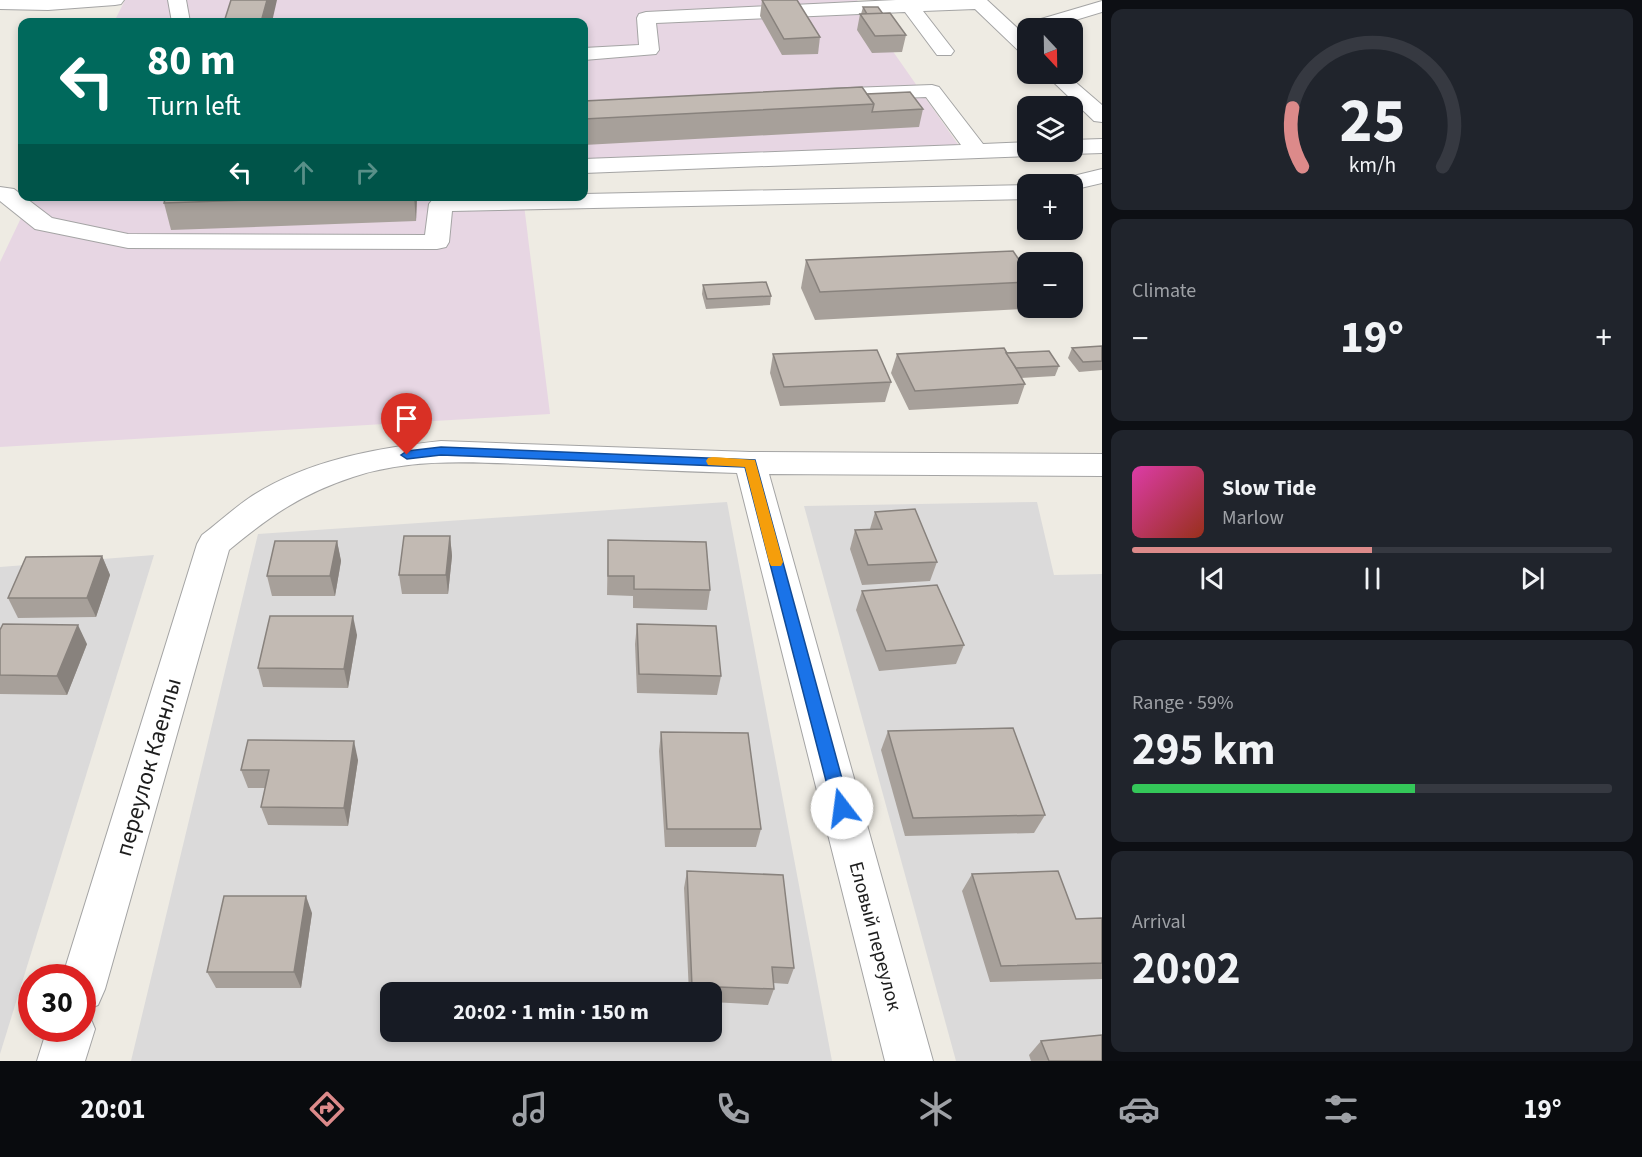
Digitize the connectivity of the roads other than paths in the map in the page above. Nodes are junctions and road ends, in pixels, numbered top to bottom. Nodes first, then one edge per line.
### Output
1 (115, 0) edge
2 (177, 0) edge
3 (978, 2) edge
4 (908, 3) edge
5 (0, 4) edge
6 (1097, 8) edge
7 (180, 18) edge
8 (1065, 18) edge
9 (1017, 27) edge
10 (944, 51) dead end
11 (588, 54) edge
12 (1066, 84) edge
13 (802, 96) edge
14 (1102, 116) edge
15 (1102, 146) edge
16 (1083, 147) edge
17 (1017, 149) edge
18 (977, 151) junction
19 (588, 166) edge
20 (1102, 176) edge
21 (1083, 181) edge
22 (1017, 192) edge
23 (0, 194) edge
24 (588, 201) edge
25 (588, 201) edge
26 (750, 463) junction
27 (1102, 465) edge
28 (89, 964) edge
29 (67, 1042) edge
30 (61, 1061) edge
31 (909, 1061) edge

1 - 5 street
2 - 7 street
3 - 4 street
3 - 9 street
4 - 10 street
4 - 11 street
6 - 8 street
12 - 14 street
13 - 18 street
15 - 16 street
17 - 18 street
18 - 19 street
20 - 21 street
22 - 25 street
23 - 24 street
26 - 27 street
26 - 28 street, переулок Каенлы
26 - 31 street, Еловый переулок
29 - 30 street

